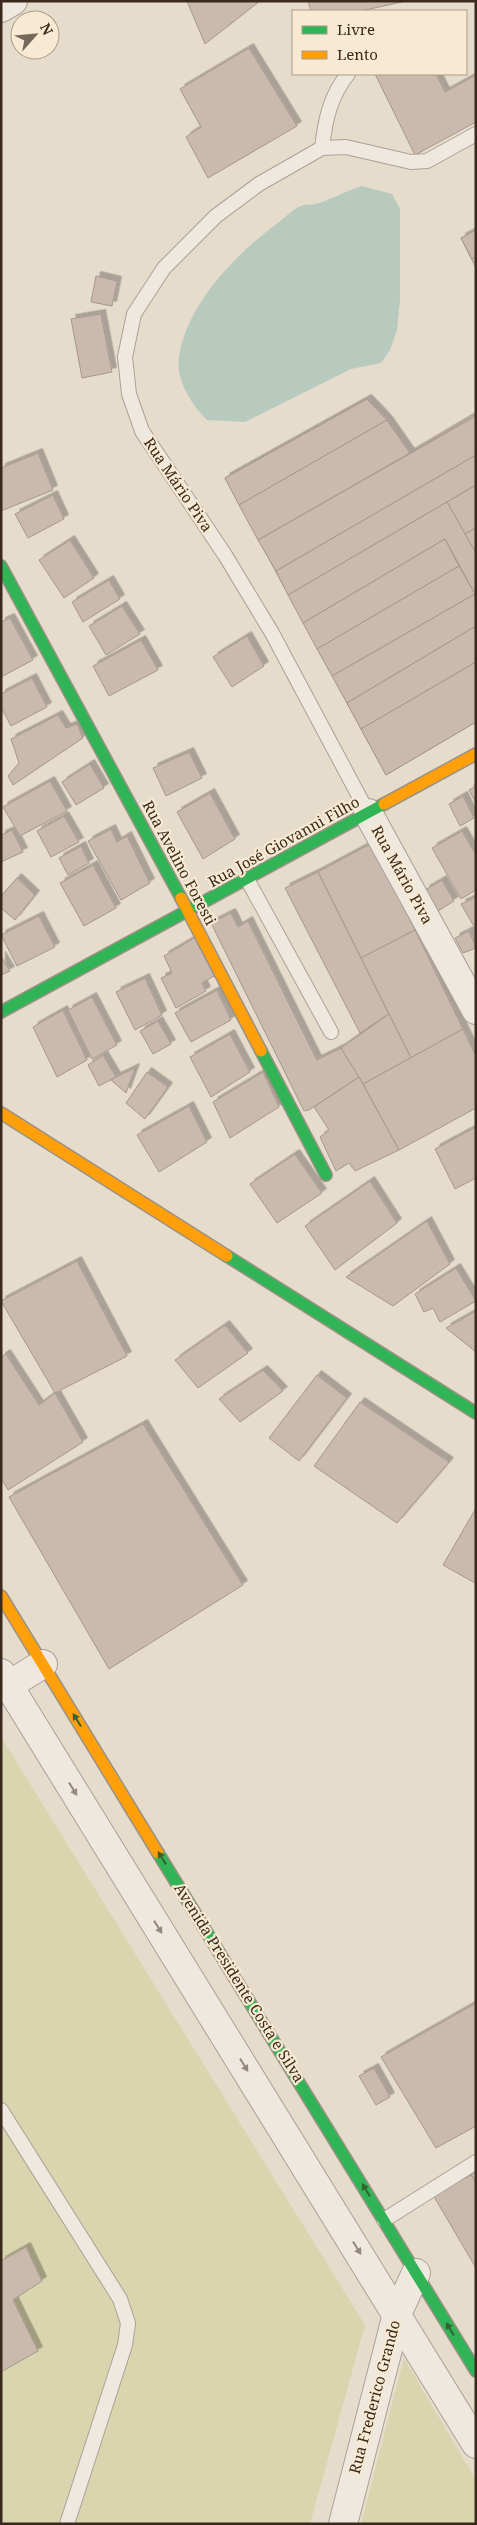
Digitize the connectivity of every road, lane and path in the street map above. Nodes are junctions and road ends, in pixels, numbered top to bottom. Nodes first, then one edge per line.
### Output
1 (13, 1) edge
2 (1, 8) edge
3 (347, 75) edge
4 (476, 134) edge
5 (322, 148) junction
6 (1, 566) edge
7 (476, 754) edge
8 (368, 813) junction
9 (247, 879) junction
10 (188, 911) junction
11 (476, 1010) edge
12 (1, 1012) edge
13 (331, 1032) dead end
14 (1, 1113) edge
15 (326, 1175) dead end
16 (476, 1413) edge
17 (1, 1596) edge
18 (43, 1664) junction
19 (5, 1679) edge
20 (1, 2110) edge
21 (476, 2162) edge
22 (384, 2220) junction
23 (416, 2273) junction
24 (397, 2314) junction
25 (476, 2371) edge
26 (476, 2444) edge
27 (67, 2524) edge
28 (342, 2524) edge

1 - 2 street
3 - 5 lane
4 - 5 lane, Rua Mário Piva
5 - 8 lane, Rua Mário Piva
6 - 10 street, Rua Avelino Foresti
7 - 8 street, Rua José Giovanni Filho
8 - 9 street, Rua José Giovanni Filho
8 - 11 street, Rua Mário Piva
9 - 10 street, Rua José Giovanni Filho
9 - 13 lane
10 - 12 street, Rua José Giovanni Filho
10 - 15 street, Rua Avelino Foresti
14 - 16 street
17 - 18 street, Avenida Presidente Costa e Silva
18 - 19 street
22 -> 18 street, Avenida Presidente Costa e Silva
19 -> 24 street
20 - 27 lane
21 - 22 lane
22 - 23 street, Avenida Presidente Costa e Silva
23 - 24 street, Rua Frederico Grando
25 -> 23 street, Avenida Presidente Costa e Silva
24 - 26 street
24 - 28 street, Rua Frederico Grando

